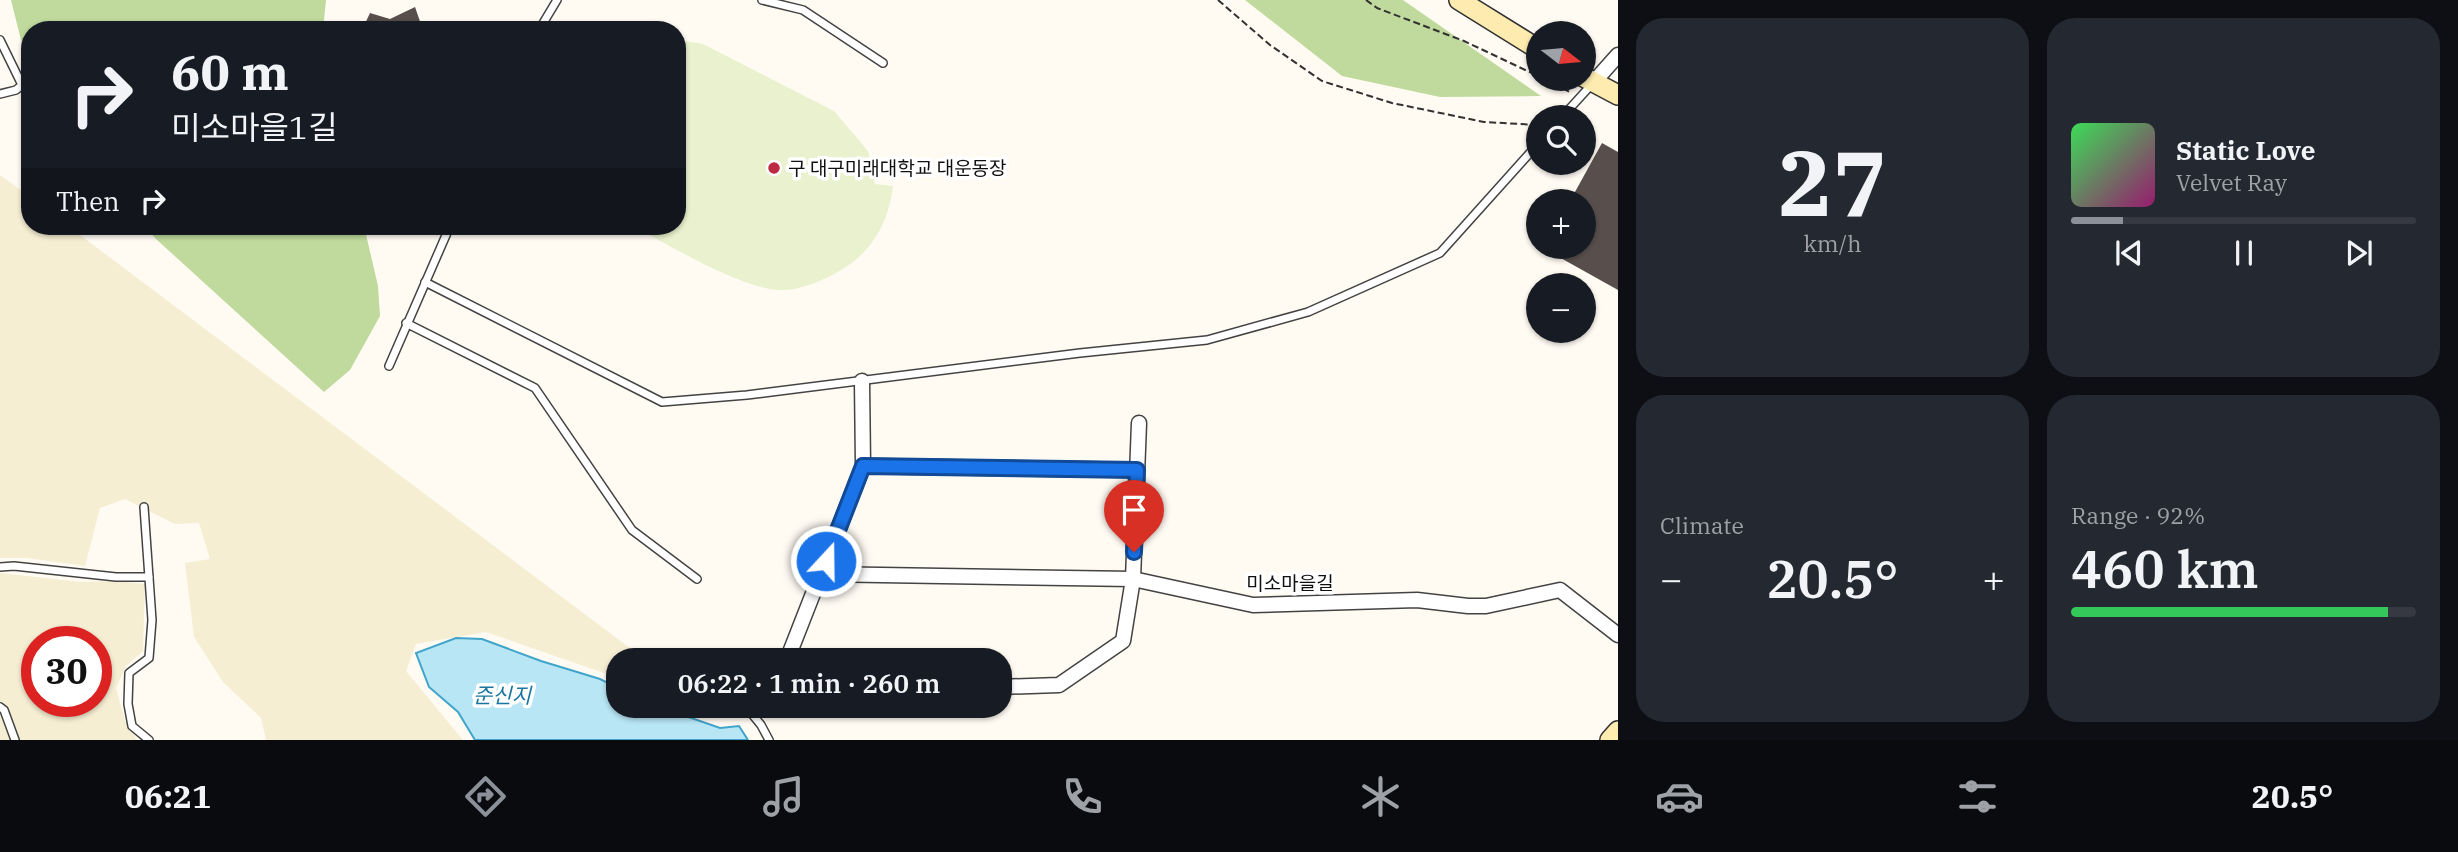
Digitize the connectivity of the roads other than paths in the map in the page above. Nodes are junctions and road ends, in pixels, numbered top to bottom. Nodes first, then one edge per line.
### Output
1 (557, 0) edge
2 (762, 0) edge
3 (1459, 0) edge
4 (544, 21) edge
5 (0, 40) edge
6 (1526, 42) edge
7 (1618, 55) edge
8 (883, 63) dead end
9 (1596, 76) edge
10 (21, 83) edge
11 (21, 86) edge
12 (1596, 88) edge
13 (0, 94) edge
14 (1618, 95) edge
15 (1526, 157) edge
16 (446, 235) edge
17 (425, 282) junction
18 (406, 323) junction
19 (389, 366) dead end
20 (862, 381) junction
21 (1139, 423) dead end
22 (863, 466) junction
23 (1137, 470) junction
24 (144, 507) dead end
25 (0, 567) edge
26 (820, 574) junction
27 (149, 577) junction
28 (697, 579) dead end
29 (1133, 579) junction
30 (1618, 635) edge
31 (792, 648) edge
32 (1012, 687) edge
33 (0, 707) edge
34 (756, 718) edge
35 (1618, 731) edge
36 (15, 740) edge
37 (149, 740) edge
38 (769, 740) edge
39 (1610, 740) edge

1 - 4 lane
2 - 8 lane
3 - 6 street
5 - 10 lane
7 - 9 street
11 - 13 lane
12 - 14 street
15 - 20 lane
16 - 17 lane
17 - 18 lane
17 - 20 lane
18 - 19 lane
18 - 28 lane
20 - 22 street
21 - 23 street
22 - 23 street
22 - 26 street
23 - 29 street
24 - 27 lane
25 - 27 lane
26 - 29 street, 미소마을길
26 - 31 street
27 - 37 lane
29 - 30 street, 미소마을길
29 - 32 street
33 - 36 lane
34 - 38 lane
35 - 39 street

